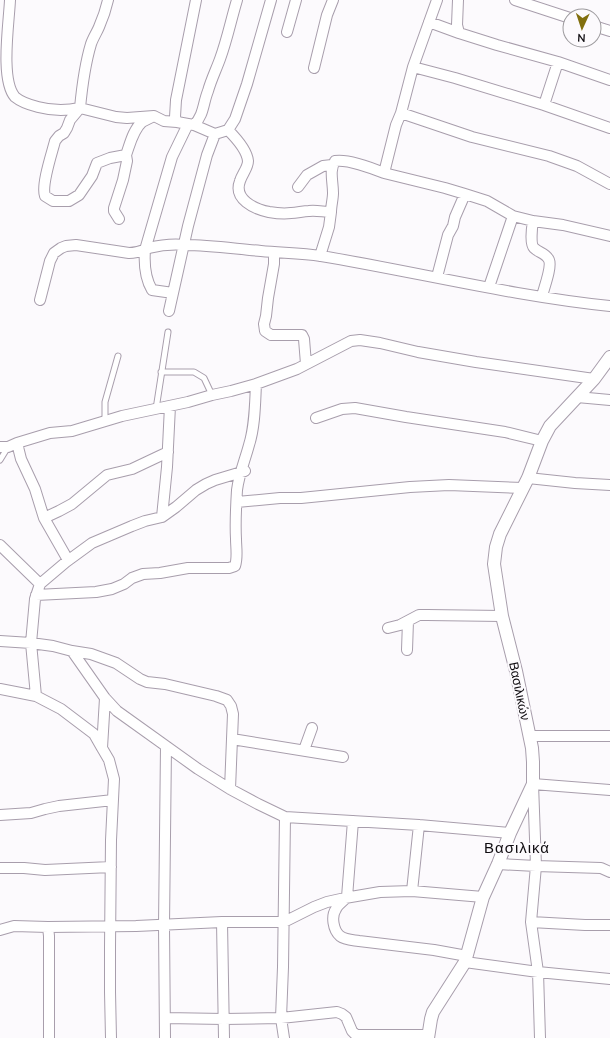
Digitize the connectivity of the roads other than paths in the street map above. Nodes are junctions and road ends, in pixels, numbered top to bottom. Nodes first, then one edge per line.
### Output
1 (10, 0) edge
2 (108, 0) edge
3 (196, 0) edge
4 (237, 0) edge
5 (271, 0) edge
6 (296, 0) edge
7 (333, 0) edge
8 (437, 0) edge
9 (458, 0) edge
10 (515, 0) edge
11 (562, 15) edge
12 (429, 22) junction
13 (287, 32) dead end
14 (459, 33) junction
15 (558, 62) junction
16 (413, 67) junction
17 (314, 68) dead end
18 (610, 80) edge
19 (544, 105) junction
20 (80, 108) junction
21 (401, 113) junction
22 (154, 116) junction
23 (177, 122) junction
24 (191, 124) junction
25 (610, 128) edge
26 (228, 130) junction
27 (215, 134) junction
28 (126, 154) junction
29 (332, 165) junction
30 (384, 173) junction
31 (610, 184) edge
32 (298, 187) dead end
33 (465, 194) junction
34 (331, 212) junction
35 (513, 216) junction
36 (119, 219) dead end
37 (533, 221) junction
38 (610, 236) edge
39 (184, 245) junction
40 (145, 250) junction
41 (274, 252) junction
42 (320, 256) junction
43 (437, 277) junction
44 (489, 287) junction
45 (173, 293) junction
46 (542, 296) junction
47 (40, 300) dead end
48 (610, 306) edge
49 (169, 311) dead end
50 (168, 332) dead end
51 (118, 356) dead end
52 (610, 357) edge
53 (306, 364) junction
54 (161, 372) junction
55 (594, 378) junction
56 (256, 384) junction
57 (212, 395) junction
58 (577, 397) junction
59 (610, 400) edge
60 (170, 406) junction
61 (153, 409) junction
62 (316, 418) dead end
63 (105, 421) junction
64 (169, 424) junction
65 (542, 441) junction
66 (8, 446) edge
67 (168, 452) junction
68 (0, 460) edge
69 (244, 471) junction
70 (526, 483) junction
71 (610, 485) edge
72 (237, 502) junction
73 (162, 517) junction
74 (44, 518) junction
75 (0, 545) edge
76 (68, 560) junction
77 (40, 584) junction
78 (36, 595) junction
79 (502, 616) junction
80 (408, 621) junction
81 (388, 628) dead end
82 (0, 641) edge
83 (31, 643) junction
84 (407, 650) dead end
85 (72, 651) junction
86 (0, 690) edge
87 (36, 696) junction
88 (105, 698) junction
89 (312, 728) dead end
90 (530, 736) junction
91 (610, 736) edge
92 (232, 739) junction
93 (166, 746) junction
94 (102, 748) junction
95 (304, 750) junction
96 (343, 757) dead end
97 (533, 784) junction
98 (230, 789) junction
99 (610, 790) edge
100 (113, 800) junction
101 (0, 815) edge
102 (285, 817) junction
103 (353, 821) junction
104 (419, 825) junction
105 (510, 833) junction
106 (498, 864) junction
107 (536, 866) junction
108 (111, 867) junction
109 (0, 868) edge
110 (607, 868) edge
111 (412, 891) junction
112 (347, 897) junction
113 (483, 897) junction
114 (222, 922) junction
115 (284, 922) junction
116 (531, 922) junction
117 (610, 925) edge
118 (110, 926) junction
119 (164, 926) junction
120 (48, 927) junction
121 (0, 930) edge
122 (466, 959) junction
123 (538, 972) junction
124 (610, 979) edge
125 (165, 1018) junction
126 (281, 1018) junction
127 (224, 1019) junction
128 (348, 1023) junction
129 (429, 1037) edge
130 (49, 1038) edge
131 (111, 1038) edge
132 (165, 1038) edge
133 (224, 1038) edge
134 (284, 1038) edge
135 (348, 1038) edge
136 (540, 1038) edge

1 - 20 street
2 - 20 street
3 - 23 street
4 - 24 street
5 - 26 street
6 - 13 street
7 - 17 street
8 - 12 street
9 - 14 street
10 - 11 street
12 - 14 street
12 - 16 street
14 - 15 street
15 - 18 street
15 - 19 street
16 - 19 street
16 - 21 street
19 - 25 street
20 - 22 street
20 - 28 street
21 - 30 street
21 - 31 street
22 - 23 street
22 - 28 street
23 - 24 street
24 - 27 street
24 - 40 street
26 - 27 street
26 - 34 street
27 - 39 street
28 - 36 street
29 - 30 street
29 - 32 street
29 - 34 street
30 - 33 street
33 - 35 street
33 - 43 street
34 - 42 street
35 - 37 street
35 - 44 street
37 - 38 street
37 - 46 street
39 - 40 street
39 - 41 street
39 - 45 street
40 - 45 street
40 - 47 street
41 - 42 street
41 - 53 street
42 - 43 street
43 - 44 street
44 - 46 street
45 - 49 street
46 - 48 street
50 - 54 lane
51 - 63 lane
52 - 55 street, Βασιλικών
53 - 55 street
53 - 56 street
54 - 57 lane
54 - 61 lane
55 - 58 street, Βασιλικών
56 - 57 street
56 - 69 street
57 - 60 street
58 - 59 street
58 - 65 street, Βασιλικών
60 - 61 street
60 - 64 street
61 - 63 street
61 - 64 street
62 - 65 street
63 - 66 street
64 - 67 street
65 - 70 street, Βασιλικών
66 - 68 lane
66 - 74 street
67 - 73 street
67 - 74 street
69 - 72 street
69 - 73 street
70 - 71 street
70 - 72 street
70 - 79 street, Βασιλικών
72 - 78 street
73 - 76 street
74 - 76 street
75 - 77 street
76 - 77 street
77 - 78 street
78 - 83 street
79 - 80 street
79 - 90 street, Βασιλικών
80 - 81 street
80 - 84 street
82 - 83 street
83 - 85 street
83 - 87 street
85 - 88 street
85 - 92 street
86 - 87 street
87 - 94 street
88 - 93 street
88 - 94 street
89 - 95 street
90 - 91 street
90 - 97 street, Βασιλικών
92 - 95 street
92 - 98 street
93 - 98 street
93 - 119 street
94 - 100 street
95 - 96 street
97 - 99 street
97 - 105 street, Βασιλικών
97 - 107 street
98 - 102 street
100 - 101 street
100 - 108 street
102 - 103 street
102 - 115 street
103 - 104 street
103 - 112 street
104 - 105 street
104 - 111 street
105 - 106 street, Βασιλικών
106 - 107 street
106 - 113 street, Βασιλικών
107 - 110 street
107 - 116 street
108 - 109 street
108 - 118 street
111 - 112 street
111 - 113 street
112 - 115 street
112 - 122 street
113 - 122 street, Βασιλικών
114 - 115 street
114 - 119 street
114 - 127 street
115 - 126 street
116 - 117 street
116 - 123 street
118 - 119 street
118 - 120 street
118 - 131 street
119 - 125 street
120 - 121 street
120 - 130 street
122 - 123 street
122 - 129 street, Βασιλικών
123 - 124 street
123 - 136 street
125 - 127 street
125 - 132 street
126 - 127 street
126 - 128 street
126 - 134 street
127 - 133 street
128 - 129 street
128 - 135 street

